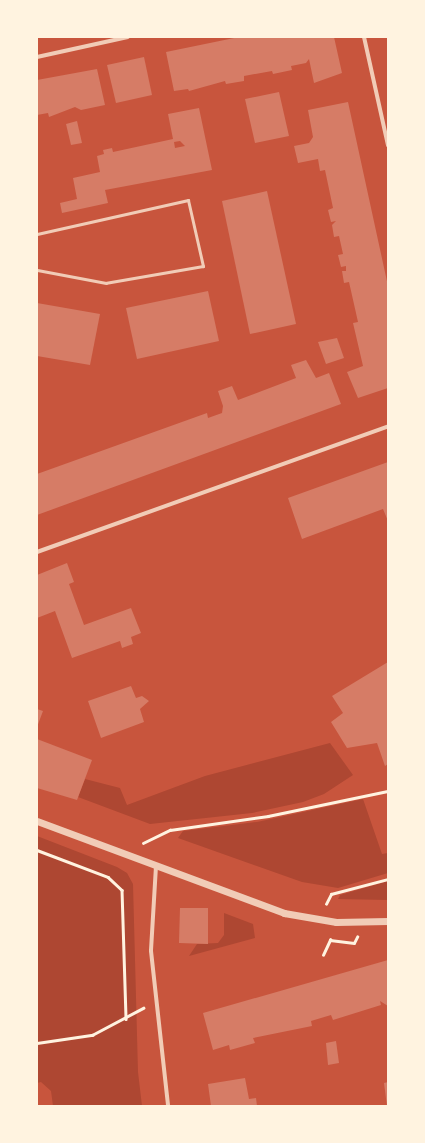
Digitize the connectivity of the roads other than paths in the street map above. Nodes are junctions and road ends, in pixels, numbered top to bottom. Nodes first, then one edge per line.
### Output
1 (128, 37) edge
2 (364, 37) edge
3 (37, 57) edge
4 (388, 145) edge
5 (37, 234) edge
6 (37, 270) edge
7 (388, 426) edge
8 (37, 552) edge
9 (37, 821) edge
10 (156, 866) junction
11 (388, 921) edge
12 (168, 1106) edge

1 - 3 street
2 - 4 street
5 - 6 lane
7 - 8 street
9 - 10 street
10 - 11 street
10 - 12 street

